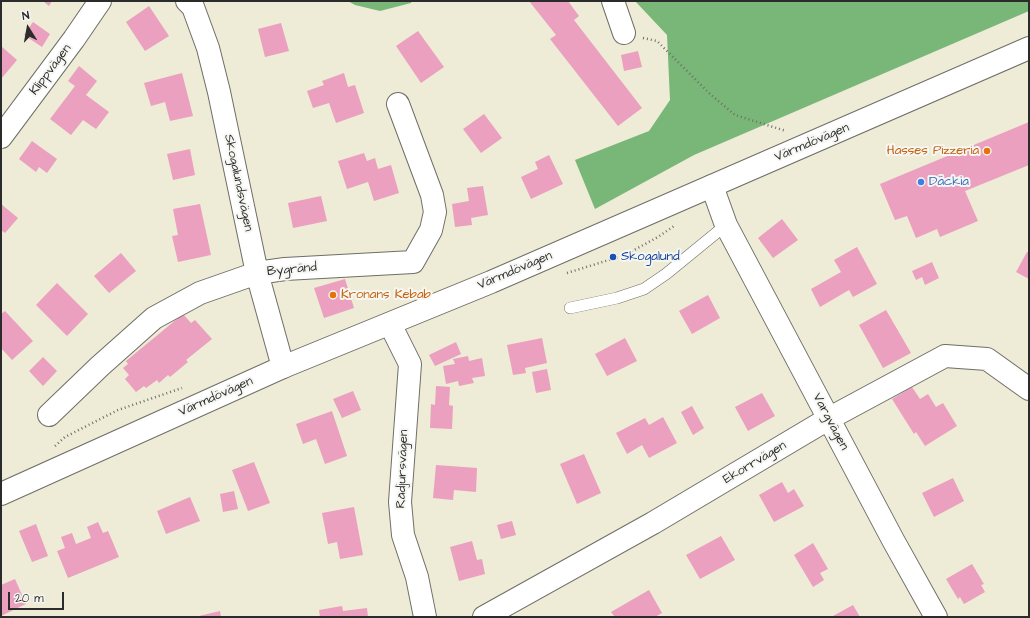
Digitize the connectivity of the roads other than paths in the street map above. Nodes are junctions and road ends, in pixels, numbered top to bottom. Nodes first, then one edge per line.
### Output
1 (100, 1) edge
2 (187, 1) edge
3 (613, 1) edge
4 (624, 33) dead end
5 (1029, 48) edge
6 (398, 104) dead end
7 (1, 137) edge
8 (712, 186) junction
9 (726, 225) junction
10 (257, 273) junction
11 (570, 308) dead end
12 (390, 324) junction
13 (283, 367) junction
14 (1029, 389) edge
15 (49, 415) dead end
16 (828, 419) junction
17 (1, 494) edge
18 (425, 617) edge
19 (484, 617) edge
20 (936, 617) edge

1 - 7 street, Klippvägen
2 - 10 street, Skogalundsvägen
3 - 4 street
5 - 8 street, Värmdövägen
6 - 10 street, Bygränd
8 - 9 street, Vargvägen
8 - 12 street, Värmdövägen
9 - 11 lane
9 - 16 street, Vargvägen
10 - 13 street, Skogalundsvägen
10 - 15 street, Bygränd
12 - 13 street, Värmdövägen
12 - 18 street, Rådjursvägen
13 - 17 street, Värmdövägen
14 - 16 street, Ekorrvägen
16 - 19 street, Ekorrvägen
16 - 20 street, Vargvägen

